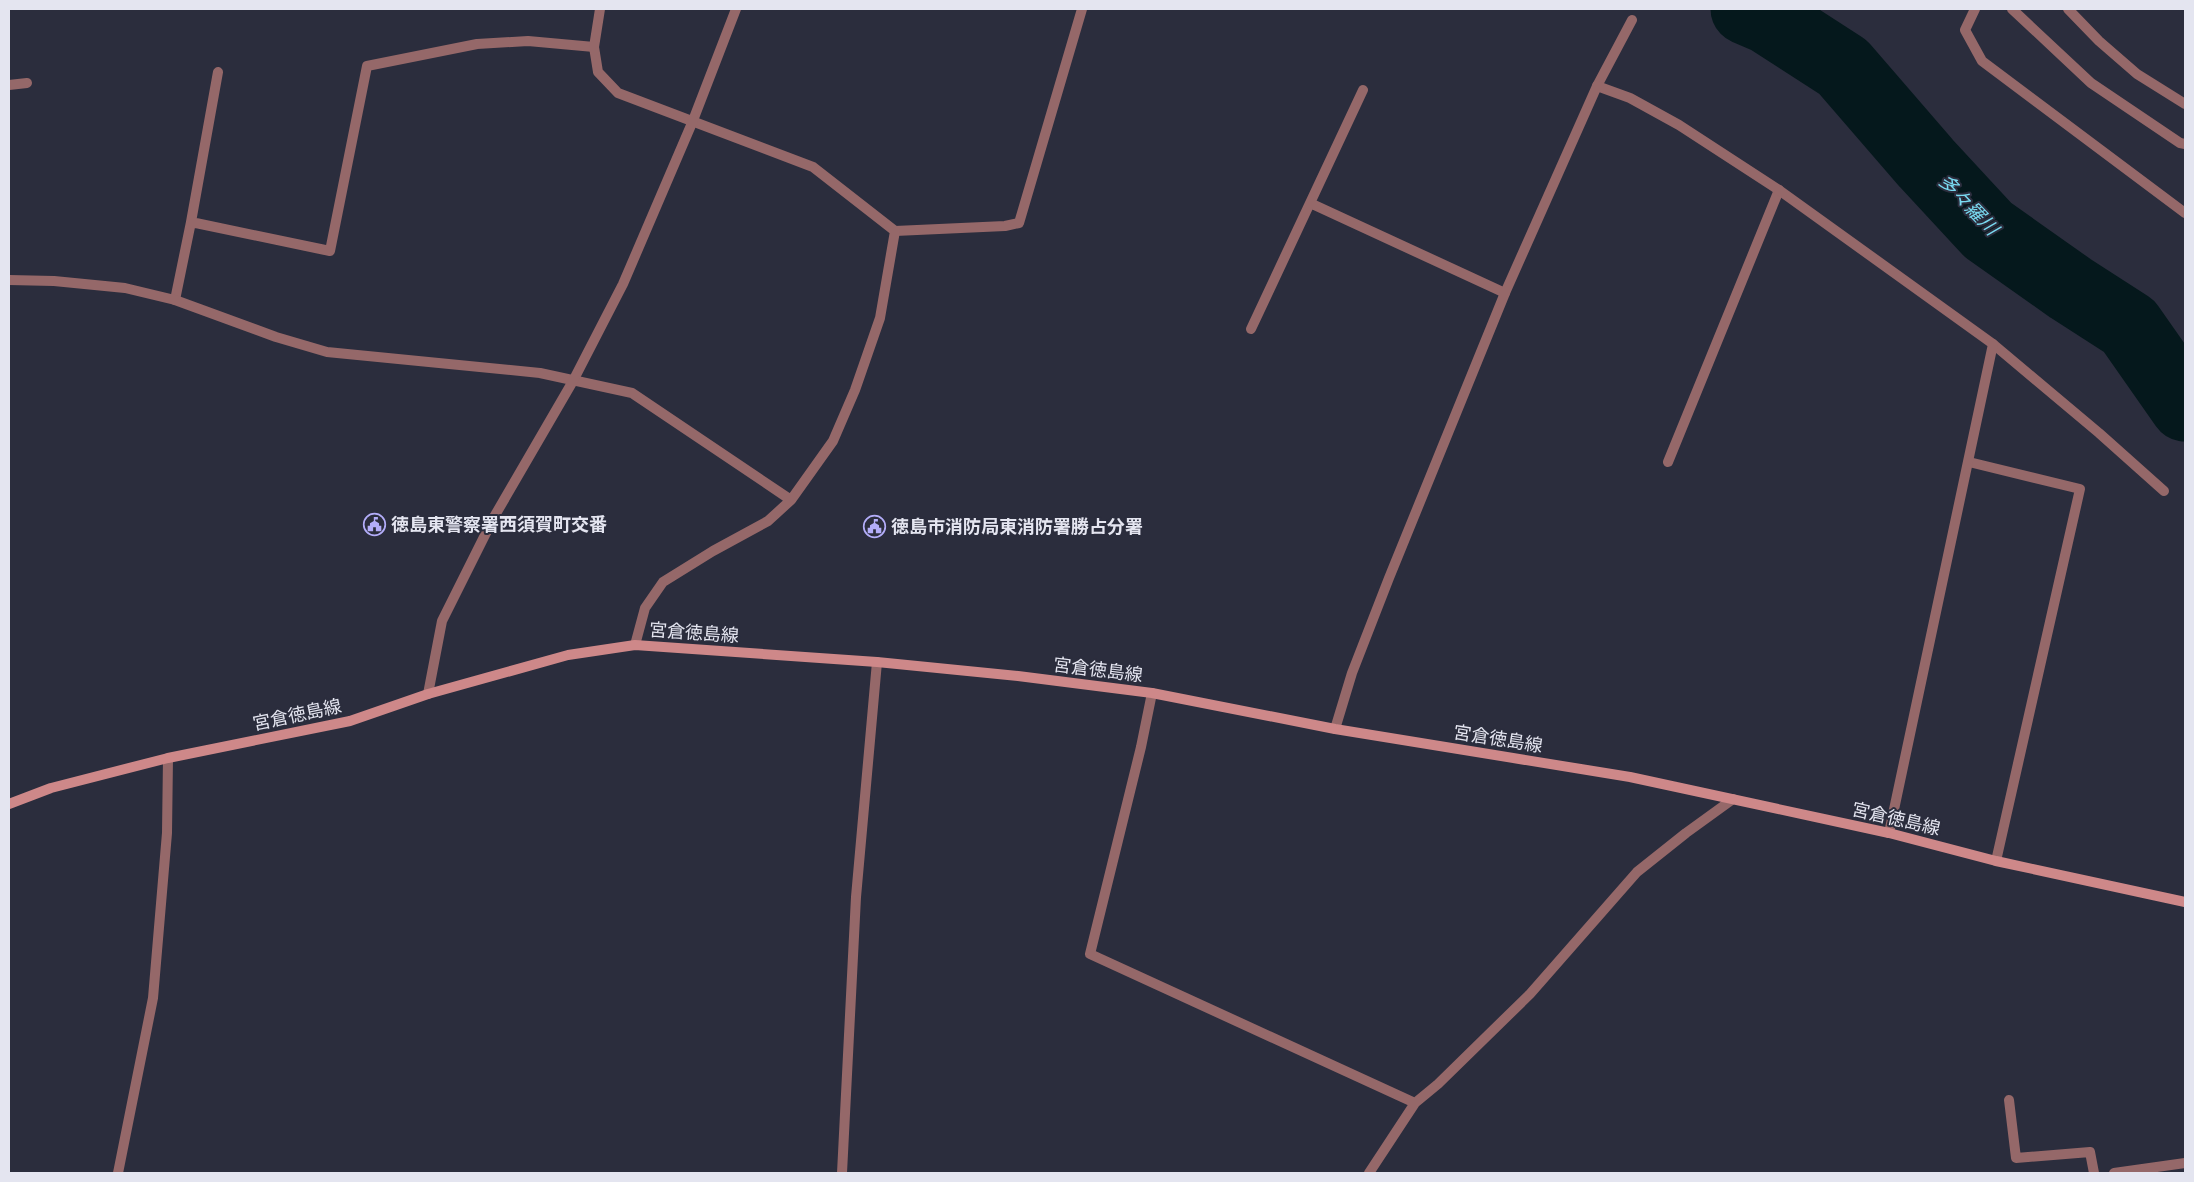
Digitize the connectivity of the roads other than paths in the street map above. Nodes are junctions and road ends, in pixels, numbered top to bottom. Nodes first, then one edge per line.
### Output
1 (600, 9) edge
2 (736, 9) edge
3 (1082, 9) edge
4 (1975, 9) edge
5 (2012, 9) edge
6 (2068, 9) edge
7 (1632, 20) dead end
8 (594, 47) junction
9 (218, 72) dead end
10 (27, 83) dead end
11 (9, 85) edge
12 (1597, 86) junction
13 (1363, 90) dead end
14 (2185, 104) edge
15 (692, 123) junction
16 (2185, 144) edge
17 (1779, 190) junction
18 (1310, 203) junction
19 (2185, 213) edge
20 (191, 222) junction
21 (895, 231) junction
22 (9, 280) edge
23 (1505, 293) junction
24 (175, 300) junction
25 (1251, 329) dead end
26 (1993, 344) junction
27 (573, 381) junction
28 (1668, 462) dead end
29 (1969, 462) junction
30 (2164, 491) dead end
31 (791, 500) junction
32 (636, 645) junction
33 (877, 662) junction
34 (428, 694) junction
35 (1152, 694) junction
36 (1336, 729) junction
37 (168, 758) junction
38 (1733, 799) junction
39 (9, 804) edge
40 (1889, 834) junction
41 (1996, 861) junction
42 (2185, 902) edge
43 (2009, 1100) dead end
44 (1415, 1103) junction
45 (2185, 1163) edge
46 (118, 1173) edge
47 (842, 1173) edge
48 (1369, 1173) edge
49 (2094, 1173) edge
50 (2114, 1173) edge

1 - 8 street
2 - 15 street
3 - 21 street
4 - 19 street
5 - 16 street
6 - 14 street
7 - 12 street
8 - 15 street
8 - 20 street
9 - 20 street
10 - 11 street
12 - 17 street
12 - 23 street
13 - 18 street
15 - 21 street
15 - 27 street
17 - 26 street
17 - 28 street
18 - 23 street
18 - 25 street
20 - 24 street
21 - 31 street
22 - 24 street
23 - 36 street
24 - 27 street
26 - 29 street
26 - 30 street
27 - 31 street
27 - 34 street
29 - 40 street
29 - 41 street
31 - 32 street
32 - 33 main road, 宮倉徳島線
32 - 34 main road, 宮倉徳島線
33 - 35 main road, 宮倉徳島線
33 - 47 street
34 - 37 main road, 宮倉徳島線
35 - 36 main road, 宮倉徳島線
35 - 44 street
36 - 38 main road, 宮倉徳島線
37 - 39 main road, 宮倉徳島線
37 - 46 street
38 - 40 main road, 宮倉徳島線
38 - 44 street
40 - 41 main road, 宮倉徳島線
41 - 42 main road, 宮倉徳島線
43 - 49 street
44 - 48 street
45 - 50 street

